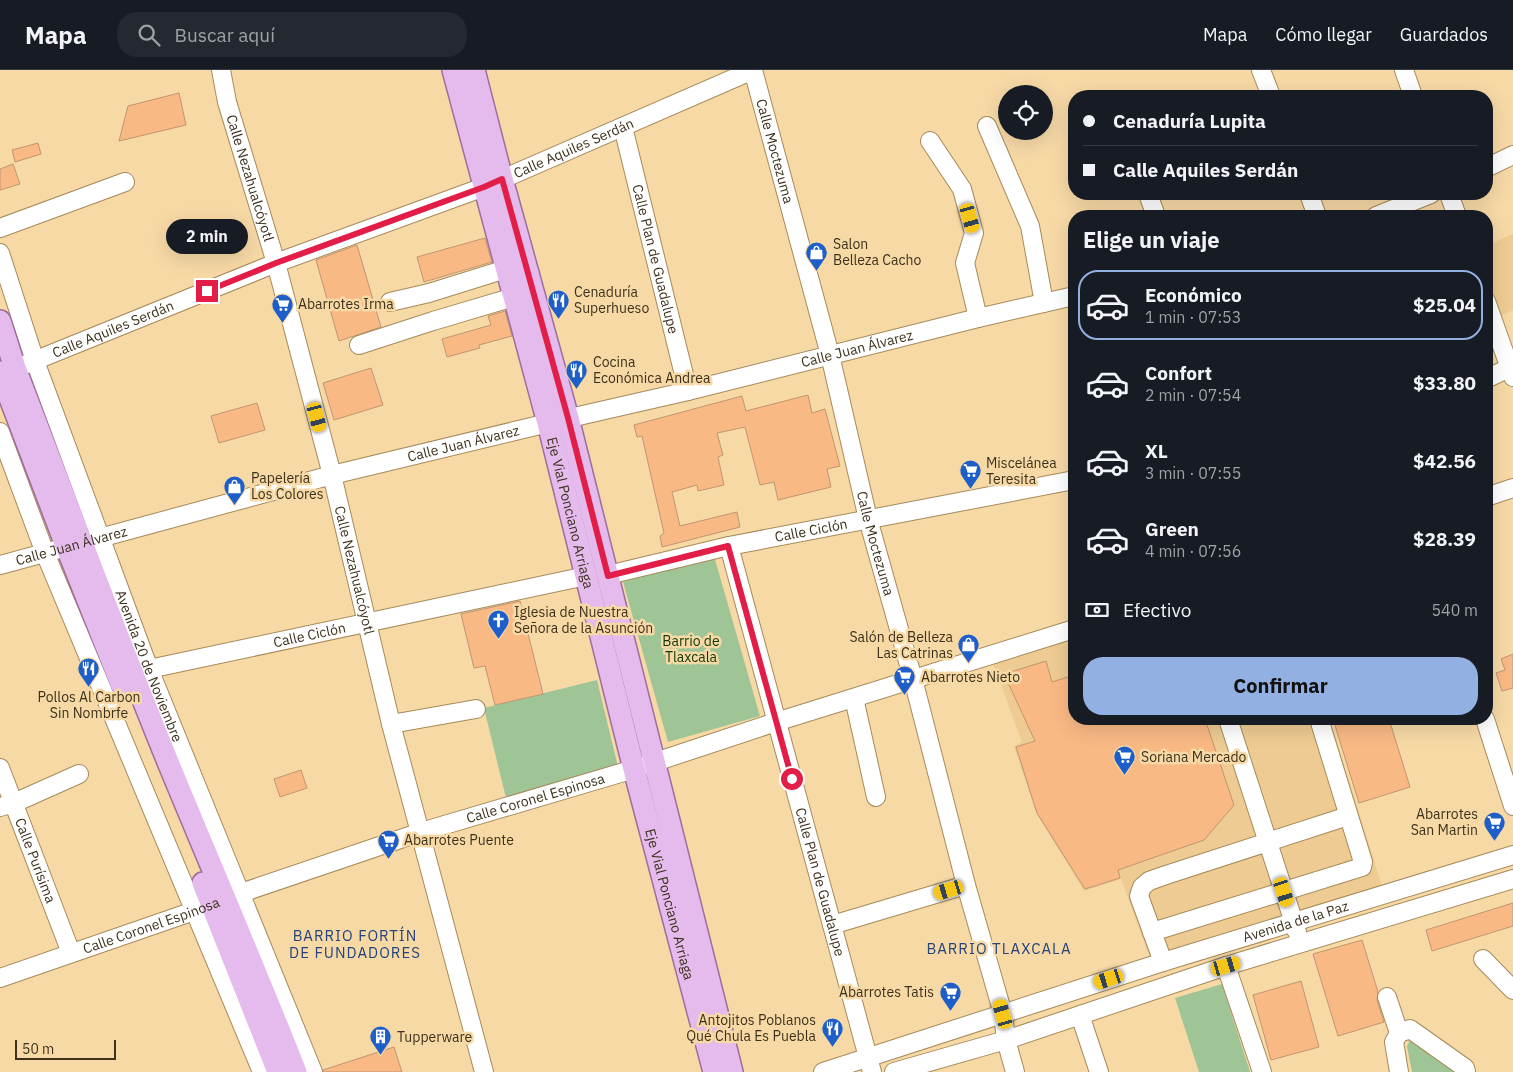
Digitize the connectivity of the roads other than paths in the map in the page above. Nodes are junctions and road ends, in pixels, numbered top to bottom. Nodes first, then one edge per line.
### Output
1 (221, 70) edge
2 (453, 70) edge
3 (474, 70) edge
4 (753, 70) edge
5 (1261, 70) edge
6 (1404, 70) edge
7 (1269, 90) edge
8 (1411, 90) edge
9 (987, 126) dead end
10 (623, 127) junction
11 (930, 141) dead end
12 (1513, 156) edge
13 (1493, 165) edge
14 (125, 182) dead end
15 (493, 183) junction
16 (1416, 200) edge
17 (1391, 210) edge
18 (0, 228) edge
19 (0, 253) edge
20 (276, 263) junction
21 (506, 270) junction
22 (429, 293) junction
23 (514, 297) junction
24 (1068, 297) edge
25 (390, 302) dead end
26 (1044, 303) junction
27 (978, 318) junction
28 (438, 319) junction
29 (1493, 320) edge
30 (0, 321) edge
31 (359, 345) dead end
32 (830, 355) junction
33 (10, 370) edge
34 (1512, 370) edge
35 (1493, 377) edge
36 (688, 391) junction
37 (558, 420) junction
38 (0, 432) edge
39 (332, 475) junction
40 (1068, 481) edge
41 (1513, 488) edge
42 (1493, 495) edge
43 (868, 519) junction
44 (83, 543) junction
45 (728, 546) junction
46 (45, 552) junction
47 (0, 565) edge
48 (586, 576) junction
49 (608, 576) junction
50 (367, 622) junction
51 (1068, 631) edge
52 (150, 669) junction
53 (913, 679) junction
54 (854, 698) junction
55 (476, 709) dead end
56 (776, 722) junction
57 (391, 724) junction
58 (1230, 725) edge
59 (1321, 725) edge
60 (1487, 725) edge
61 (654, 763) junction
62 (0, 768) edge
63 (634, 769) junction
64 (79, 774) dead end
65 (876, 797) dead end
66 (7, 805) edge
67 (1513, 806) edge
68 (1348, 816) junction
69 (421, 832) junction
70 (1268, 842) junction
71 (1513, 855) edge
72 (1513, 879) edge
73 (966, 884) junction
74 (1284, 892) junction
75 (218, 901) junction
76 (1294, 922) junction
77 (832, 925) junction
78 (1152, 932) junction
79 (1301, 944) junction
80 (71, 953) junction
81 (1483, 959) dead end
82 (1162, 962) junction
83 (1226, 966) junction
84 (0, 978) edge
85 (1513, 990) edge
86 (1388, 997) dead end
87 (1003, 1014) junction
88 (1080, 1015) junction
89 (1399, 1033) junction
90 (932, 1036) junction
91 (1006, 1040) junction
92 (939, 1058) junction
93 (870, 1064) edge
94 (262, 1072) edge
95 (278, 1072) edge
96 (296, 1072) edge
97 (313, 1072) edge
98 (484, 1072) edge
99 (714, 1072) edge
100 (732, 1072) edge
101 (823, 1072) edge
102 (894, 1072) edge
103 (1015, 1072) edge
104 (1100, 1072) edge
105 (1262, 1072) edge
106 (1399, 1072) edge
107 (1466, 1072) edge

1 - 20 street, Calle Nezahualcóyotl
2 - 15 main road, Eje Vial Ponciano Arriaga
3 - 15 main road, Eje Vial Ponciano Arriaga
4 - 10 street, Calle Aquiles Serdán
4 - 32 street, Calle Moctezuma
5 - 7 street
6 - 8 street
9 - 26 street
10 - 15 street, Calle Aquiles Serdán
10 - 36 street, Calle Plan de Guadalupe
11 - 27 street
12 - 13 street
14 - 18 street
15 - 20 street, Calle Aquiles Serdán
15 - 21 main road, Eje Vial Ponciano Arriaga
15 - 37 main road, Eje Vial Ponciano Arriaga
16 - 17 street
19 - 33 street, Avenida 20 de Noviembre
20 - 33 street, Calle Aquiles Serdán
20 - 39 street, Calle Nezahualcóyotl
21 - 22 street
21 - 23 main road, Eje Vial Ponciano Arriaga
22 - 25 street
22 - 28 street
23 - 28 street
23 - 37 main road, Eje Vial Ponciano Arriaga
24 - 26 street, Calle Juan Álvarez
26 - 27 street, Calle Juan Álvarez
27 - 32 street, Calle Juan Álvarez
28 - 31 street
29 - 34 street
30 - 33 main road, Avenida 20 de Noviembre
32 - 36 street, Calle Juan Álvarez
32 - 43 street, Calle Moctezuma
33 - 44 main road, Avenida 20 de Noviembre
33 - 44 street, Avenida 20 de Noviembre
34 - 35 street
36 - 37 street, Calle Juan Álvarez
37 - 39 street, Calle Juan Álvarez
37 - 48 main road, Eje Vial Ponciano Arriaga
37 - 49 main road, Eje Vial Ponciano Arriaga
38 - 46 street, Avenida 20 de Noviembre
39 - 44 street, Calle Juan Álvarez
39 - 50 street, Calle Nezahualcóyotl
40 - 43 street, Calle Ciclón
41 - 42 street
43 - 45 street, Calle Ciclón
43 - 53 street, Calle Moctezuma
44 - 46 street, Calle Juan Álvarez
44 - 52 street, Avenida 20 de Noviembre
44 - 75 main road, Avenida 20 de Noviembre
45 - 49 street, Calle Ciclón
45 - 56 street, Calle Plan de Guadalupe
46 - 47 street, Calle Juan Álvarez
46 - 75 street, Avenida 20 de Noviembre
48 - 50 street, Calle Ciclón
48 - 63 main road, Eje Vial Ponciano Arriaga
49 - 61 main road, Eje Vial Ponciano Arriaga
50 - 52 street, Calle Ciclón
50 - 57 street, Calle Nezahualcóyotl
51 - 53 street, Calle Coronel Espinosa
52 - 75 street, Avenida 20 de Noviembre
53 - 54 street, Calle Coronel Espinosa
53 - 73 street, Calle Moctezuma
54 - 56 street, Calle Coronel Espinosa
54 - 65 street
55 - 57 street
56 - 61 street, Calle Coronel Espinosa
56 - 77 street, Calle Plan de Guadalupe
57 - 69 street, Calle Nezahualcóyotl
58 - 70 street
59 - 68 street
60 - 67 street
61 - 63 street, Calle Coronel Espinosa
61 - 100 main road, Eje Vial Ponciano Arriaga
62 - 66 street, Calle Purísima
63 - 69 street, Calle Coronel Espinosa
63 - 99 main road, Eje Vial Ponciano Arriaga
64 - 66 street
66 - 80 street, Calle Purísima
68 - 70 street
68 - 74 street
69 - 75 street, Calle Coronel Espinosa
69 - 98 street, Calle Nezahualcóyotl
70 - 74 street
70 - 78 street
71 - 76 street, Avenida de la Paz
72 - 79 street, Avenida de la Paz
73 - 77 street
73 - 87 street, Calle Moctezuma
74 - 76 street
74 - 78 street
75 - 80 street, Calle Coronel Espinosa
75 - 94 street, Avenida 20 de Noviembre
75 - 95 main road, Avenida 20 de Noviembre
75 - 96 main road, Avenida 20 de Noviembre
75 - 97 street, Avenida 20 de Noviembre
76 - 79 street
76 - 82 street, Avenida de la Paz
77 - 93 street, Calle Plan de Guadalupe
78 - 82 street
79 - 83 street, Avenida de la Paz
80 - 84 street, Calle Coronel Espinosa
81 - 85 street
82 - 87 street, Avenida de la Paz
83 - 88 street, Avenida de la Paz
83 - 105 street
86 - 89 street
87 - 90 street, Avenida de la Paz
87 - 91 street, Calle Moctezuma
88 - 91 street, Avenida de la Paz
88 - 104 street
89 - 106 street
89 - 107 street
90 - 92 street
90 - 93 street, Avenida de la Paz
91 - 92 street, Avenida de la Paz
91 - 103 street, Calle Moctezuma
92 - 102 street, Avenida de la Paz
93 - 101 street, Avenida de la Paz

